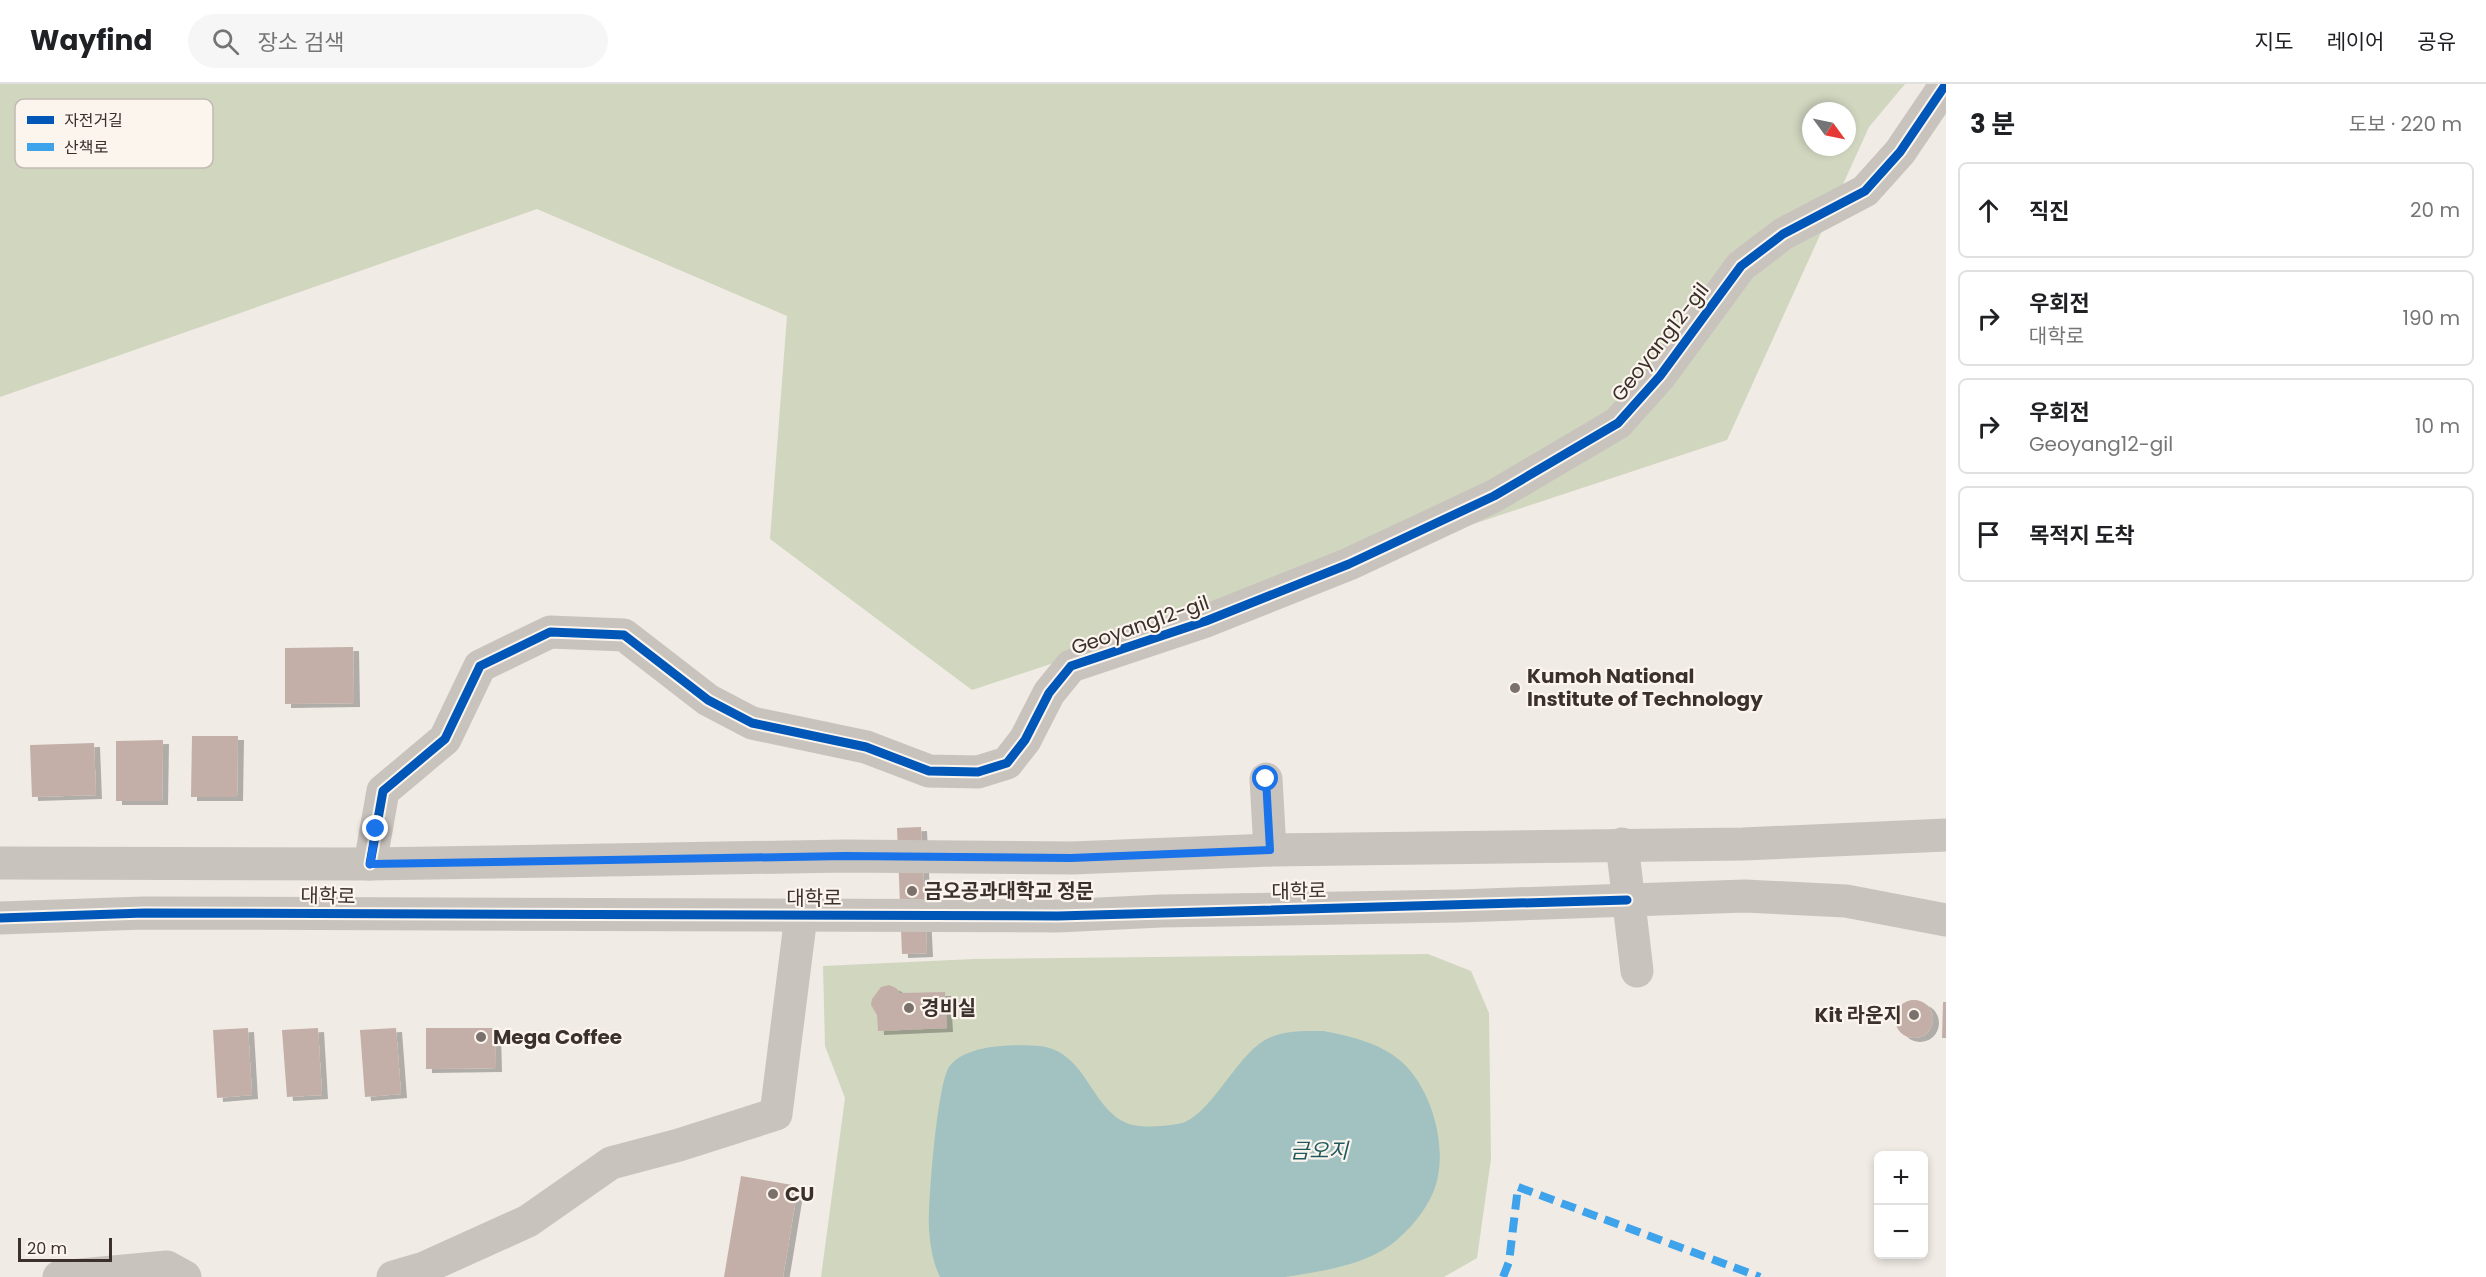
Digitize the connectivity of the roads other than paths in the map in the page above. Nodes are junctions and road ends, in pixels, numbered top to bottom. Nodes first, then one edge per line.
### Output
1 (1946, 84) edge
2 (1266, 779) dead end
3 (1946, 835) edge
4 (1622, 844) junction
5 (1270, 850) junction
6 (0, 862) edge
7 (370, 864) junction
8 (1627, 900) junction
9 (801, 916) junction
10 (0, 918) edge
11 (1946, 920) edge
12 (1637, 971) dead end
13 (59, 1277) edge
14 (185, 1277) edge
15 (393, 1277) edge

1 - 7 street, Geoyang12-gil
2 - 5 street
3 - 4 street, 대학로
4 - 5 street, 대학로
4 - 8 street
5 - 7 street, 대학로
6 - 7 street, 대학로
8 - 9 street, 대학로
8 - 11 street, 대학로
8 - 12 street
9 - 10 street, 대학로
9 - 15 street
13 - 14 street

